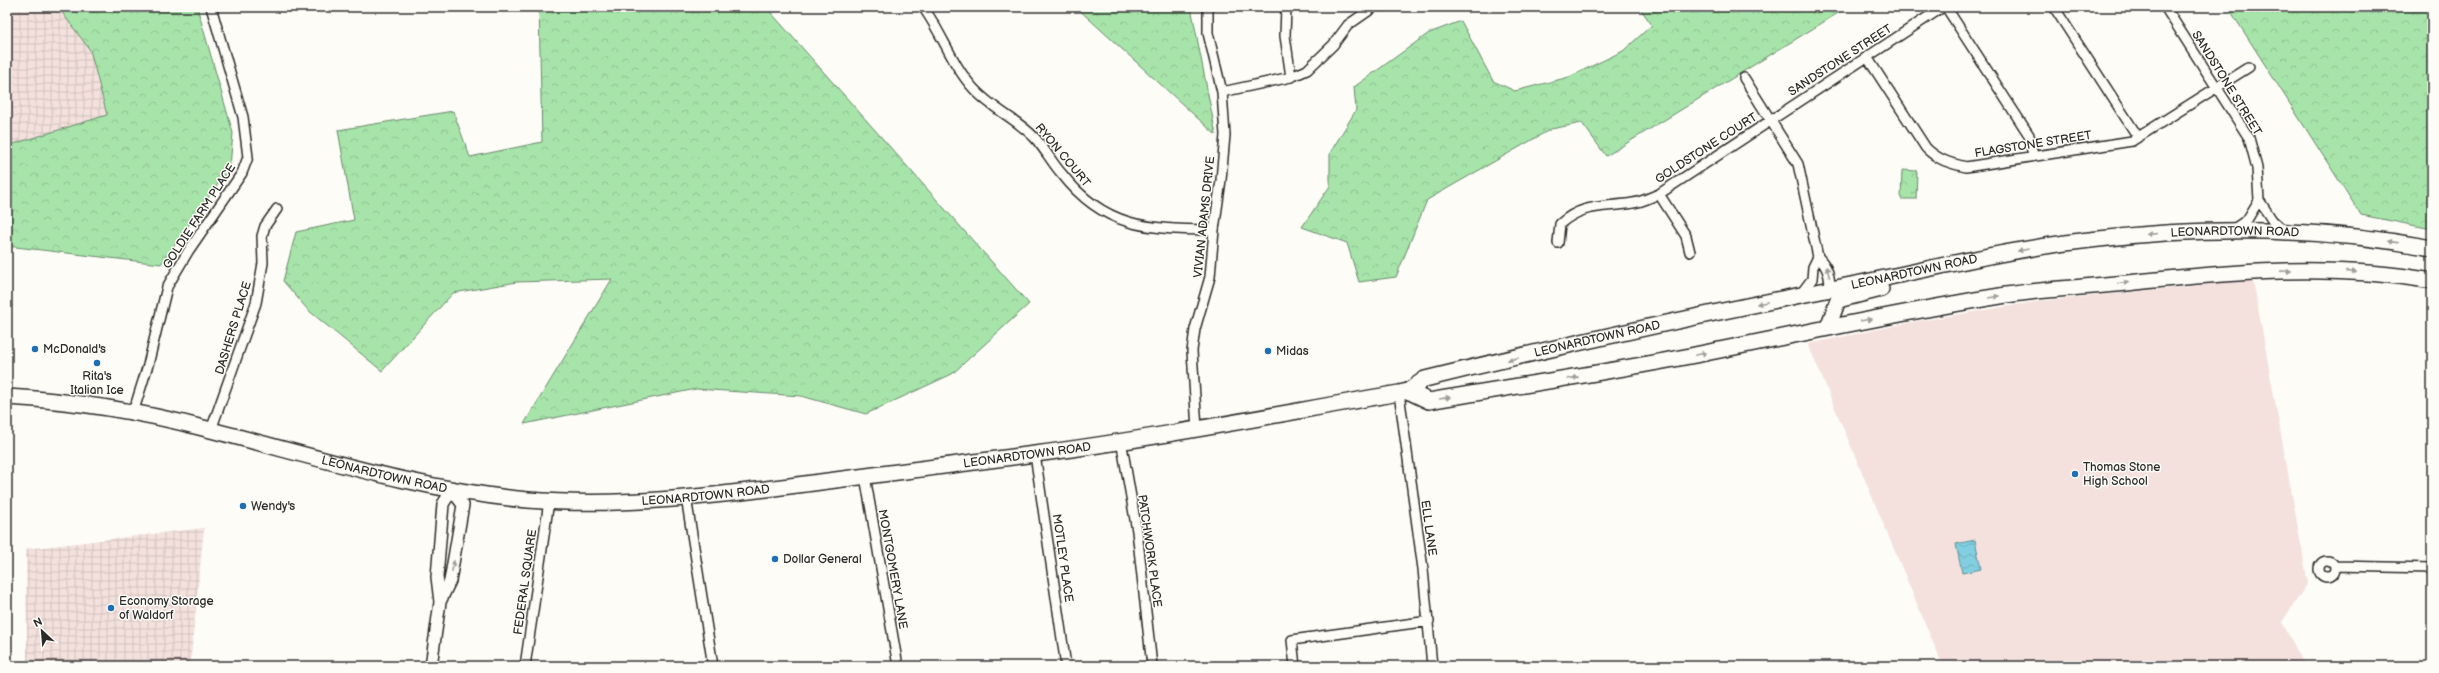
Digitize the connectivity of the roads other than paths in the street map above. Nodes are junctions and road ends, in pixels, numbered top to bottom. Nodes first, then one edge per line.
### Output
1 (211, 7) edge
2 (923, 7) edge
3 (1208, 7) edge
4 (1286, 7) edge
5 (1374, 7) edge
6 (1943, 7) edge
7 (1946, 7) edge
8 (2054, 7) edge
9 (2165, 7) edge
10 (1867, 57) junction
11 (2249, 67) dead end
12 (1291, 77) junction
13 (1744, 78) dead end
14 (2217, 87) junction
15 (1222, 92) junction
16 (1771, 120) junction
17 (2138, 138) junction
18 (2033, 156) junction
19 (1660, 194) junction
20 (2259, 200) junction
21 (277, 209) dead end
22 (1214, 230) junction
23 (2232, 230) junction
24 (2283, 230) junction
25 (1558, 243) dead end
26 (2432, 248) edge
27 (1690, 252) dead end
28 (1818, 257) junction
29 (1948, 265) junction
30 (2432, 281) edge
31 (1830, 290) junction
32 (1800, 295) junction
33 (1828, 327) junction
34 (1754, 343) junction
35 (1404, 392) junction
36 (7, 397) edge
37 (133, 413) junction
38 (1197, 429) junction
39 (211, 430) junction
40 (1121, 440) junction
41 (1035, 454) junction
42 (865, 476) junction
43 (452, 490) junction
44 (686, 497) junction
45 (549, 501) junction
46 (2335, 566) dead end
47 (2432, 568) edge
48 (440, 602) junction
49 (1429, 621) junction
50 (431, 666) edge
51 (525, 666) edge
52 (713, 666) edge
53 (898, 666) edge
54 (1066, 666) edge
55 (1152, 666) edge
56 (1295, 666) edge
57 (1432, 666) edge

1 - 37 street, GOLDIE FARM PLACE
2 - 22 street, RYON COURT
3 - 15 street, VIVIAN ADAMS DRIVE
4 - 12 street
5 - 12 street
6 - 10 street, SANDSTONE STREET
7 - 18 street
8 - 17 street
9 - 14 street, SANDSTONE STREET
10 - 16 street, SANDSTONE STREET
10 - 18 street, FLAGSTONE STREET
11 - 14 street, FLAGSTONE STREET
12 - 15 street
13 - 16 street
14 - 17 street, FLAGSTONE STREET
14 - 20 street, SANDSTONE STREET
15 - 22 street, VIVIAN ADAMS DRIVE
16 - 19 street, GOLDSTONE COURT
16 - 28 street
17 - 18 street, FLAGSTONE STREET
19 - 25 street, GOLDSTONE COURT
19 - 27 street
20 - 23 street
20 - 24 street, SANDSTONE STREET
21 - 39 street, DASHERS PLACE
22 - 38 street, VIVIAN ADAMS DRIVE
23 - 24 highway, LEONARDTOWN ROAD
23 -> 29 highway, LEONARDTOWN ROAD
26 -> 24 highway, LEONARDTOWN ROAD
31 -> 28 street
28 - 32 street
29 - 31 highway, LEONARDTOWN ROAD
29 - 33 highway
33 -> 30 highway
31 - 32 highway, LEONARDTOWN ROAD
31 - 34 highway
32 -> 35 highway, LEONARDTOWN ROAD
33 - 34 highway
35 -> 34 highway
35 - 38 highway, LEONARDTOWN ROAD
35 - 49 street, ELL LANE
36 - 37 highway, LEONARDTOWN ROAD
37 - 39 highway, LEONARDTOWN ROAD
38 - 40 highway, LEONARDTOWN ROAD
39 - 43 highway, LEONARDTOWN ROAD
40 - 41 highway, LEONARDTOWN ROAD
40 - 55 street, PATCHWORK PLACE
41 - 42 highway, LEONARDTOWN ROAD
41 - 54 street, MOTLEY PLACE
42 - 44 highway, LEONARDTOWN ROAD
42 - 53 street, MONTGOMERY LANE
43 - 45 highway, LEONARDTOWN ROAD
43 - 48 street
48 -> 43 street
44 - 45 highway, LEONARDTOWN ROAD
44 - 52 street
45 - 51 street, FEDERAL SQUARE
46 - 47 street
48 - 50 street
49 - 56 street
49 - 57 street, ELL LANE

